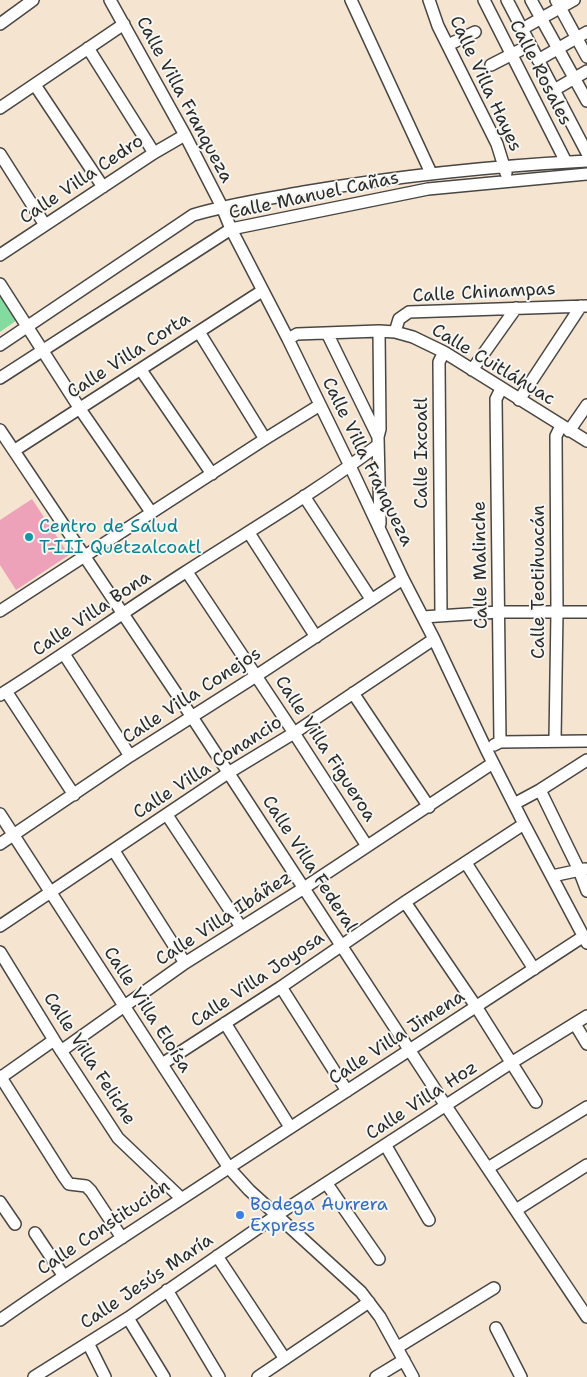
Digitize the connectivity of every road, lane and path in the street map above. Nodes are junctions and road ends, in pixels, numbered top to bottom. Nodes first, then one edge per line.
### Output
1 (33, 0) edge
2 (110, 0) edge
3 (351, 0) edge
4 (429, 0) edge
5 (484, 0) edge
6 (507, 0) edge
7 (531, 0) edge
8 (574, 0) edge
9 (558, 4) edge
10 (541, 19) junction
11 (0, 24) edge
12 (124, 24) junction
13 (522, 29) junction
14 (474, 32) dead end
15 (582, 35) edge
16 (448, 45) junction
17 (530, 45) junction
18 (88, 48) junction
19 (558, 49) junction
20 (511, 55) junction
21 (587, 57) edge
22 (538, 60) junction
23 (491, 65) dead end
24 (587, 71) edge
25 (575, 78) junction
26 (35, 85) junction
27 (554, 90) junction
28 (587, 100) edge
29 (562, 106) junction
30 (0, 108) edge
31 (542, 115) junction
32 (185, 135) junction
33 (154, 153) junction
34 (587, 153) edge
35 (0, 154) edge
36 (587, 161) edge
37 (566, 162) junction
38 (504, 168) junction
39 (431, 173) junction
40 (587, 174) edge
41 (508, 182) junction
42 (103, 187) junction
43 (222, 207) junction
44 (45, 225) junction
45 (231, 229) junction
46 (0, 255) edge
47 (0, 284) edge
48 (262, 291) junction
49 (584, 306) edge
50 (516, 308) junction
51 (28, 327) junction
52 (379, 331) junction
53 (199, 332) junction
54 (395, 332) junction
55 (327, 333) junction
56 (288, 339) junction
57 (0, 345) edge
58 (44, 351) junction
59 (444, 352) junction
60 (141, 370) junction
61 (472, 370) junction
62 (0, 378) edge
63 (501, 389) junction
64 (519, 400) junction
65 (320, 405) junction
66 (587, 405) edge
67 (80, 409) junction
68 (565, 428) junction
69 (0, 430) edge
70 (265, 439) junction
71 (378, 441) junction
72 (587, 441) edge
73 (15, 450) junction
74 (350, 466) junction
75 (212, 474) junction
76 (304, 496) junction
77 (151, 512) junction
78 (380, 530) junction
79 (250, 533) junction
80 (85, 555) junction
81 (187, 572) junction
82 (403, 579) junction
83 (371, 599) junction
84 (0, 612) edge
85 (499, 612) junction
86 (557, 612) junction
87 (587, 612) edge
88 (123, 613) junction
89 (440, 615) junction
90 (423, 617) junction
91 (316, 637) junction
92 (434, 639) junction
93 (64, 654) junction
94 (256, 676) junction
95 (3, 693) edge
96 (354, 693) junction
97 (192, 717) junction
98 (294, 732) junction
99 (555, 740) junction
100 (587, 741) edge
101 (500, 742) junction
102 (486, 749) junction
103 (130, 756) junction
104 (587, 760) edge
105 (493, 763) junction
106 (228, 773) junction
107 (540, 790) junction
108 (74, 794) junction
109 (514, 804) junction
110 (429, 807) junction
111 (0, 814) edge
112 (167, 815) junction
113 (524, 824) junction
114 (14, 834) junction
115 (0, 844) edge
116 (367, 846) junction
117 (114, 851) junction
118 (466, 863) junction
119 (583, 870) edge
120 (552, 876) junction
121 (304, 888) junction
122 (587, 891) edge
123 (51, 892) junction
124 (405, 902) junction
125 (0, 926) edge
126 (241, 927) junction
127 (585, 939) edge
128 (342, 945) junction
129 (0, 952) edge
130 (186, 963) junction
131 (534, 969) junction
132 (282, 987) junction
133 (124, 1007) junction
134 (476, 1008) junction
135 (587, 1016) edge
136 (226, 1023) junction
137 (574, 1024) junction
138 (54, 1040) junction
139 (587, 1044) edge
140 (409, 1050) junction
141 (61, 1051) junction
142 (511, 1063) junction
143 (162, 1064) junction
144 (0, 1077) edge
145 (347, 1091) junction
146 (536, 1102) dead end
147 (446, 1106) junction
148 (587, 1107) edge
149 (290, 1127) junction
150 (386, 1146) junction
151 (229, 1168) junction
152 (488, 1168) junction
153 (585, 1169) edge
154 (327, 1184) junction
155 (181, 1198) junction
156 (0, 1202) edge
157 (516, 1210) junction
158 (277, 1215) junction
159 (430, 1220) dead end
160 (15, 1224) dead end
161 (35, 1233) dead end
162 (122, 1238) junction
163 (218, 1256) junction
164 (379, 1258) dead end
165 (63, 1275) junction
166 (494, 1288) dead end
167 (167, 1290) junction
168 (369, 1302) junction
169 (587, 1317) edge
170 (128, 1318) junction
171 (0, 1320) edge
172 (496, 1328) dead end
173 (88, 1343) junction
174 (398, 1347) junction
175 (285, 1359) junction
176 (404, 1360) junction
177 (34, 1377) edge
178 (105, 1377) edge
179 (164, 1377) edge
180 (219, 1377) edge
181 (258, 1377) edge
182 (376, 1377) edge
183 (414, 1377) edge
184 (521, 1377) edge

1 - 11 street
2 - 12 street, Calle Villa Franqueza
3 - 39 street
4 - 16 street, Calle Villa Hayes
5 - 20 street, Calle Rosales
6 - 13 street
7 - 10 street
8 - 9 street
9 - 10 street
9 - 15 street
10 - 13 street
10 - 19 street
12 - 18 street
12 - 32 street, Calle Villa Franqueza
13 - 17 street
14 - 16 street
15 - 19 street
15 - 21 street
16 - 38 street, Calle Villa Hayes
17 - 20 street
17 - 22 street
18 - 26 street
18 - 33 street
19 - 22 street
19 - 25 street
20 - 23 street
20 - 31 street, Calle Rosales
22 - 27 street
24 - 25 street
25 - 27 street
25 - 28 street
26 - 30 street
26 - 42 street
27 - 29 street
29 - 31 street
29 - 34 street
31 - 37 street, Calle Rosales
32 - 33 street, Calle Villa Cedro
32 - 43 street, Calle Villa Franqueza
33 - 42 street, Calle Villa Cedro
35 - 44 street
36 - 37 street, Calle Manuel Cañas
37 - 38 street, Calle Manuel Cañas
38 - 39 street, Calle Manuel Cañas
38 - 41 street, Calle Villa Hayes
39 - 43 street, Calle Manuel Cañas
40 - 41 street, Calle Manuel Cañas
41 - 45 street, Calle Manuel Cañas
42 - 44 street, Calle Villa Cedro
43 - 45 street, Calle Villa Franqueza
43 - 51 street, Calle Manuel Cañas
44 - 46 street, Calle Villa Cedro
45 - 48 street, Calle Villa Franqueza
45 - 58 street, Calle Manuel Cañas
47 - 51 street
48 - 53 street, Calle Villa Corta
48 - 56 street, Calle Villa Franqueza
49 - 50 street, Calle Chinampas
49 - 64 street
50 - 54 street, Calle Chinampas
50 - 61 street
51 - 57 street, Calle Manuel Cañas
51 - 58 street
52 - 54 street, Calle Cuitláhuac
52 - 55 street, Calle Cuitláhuac
52 - 71 street
53 - 60 street, Calle Villa Corta
53 - 70 street
54 - 59 street, Calle Cuitláhuac
55 - 56 street, Calle Cuitláhuac
55 - 71 street
56 - 65 street, Calle Villa Franqueza
58 - 62 street, Calle Manuel Cañas
58 - 67 street
59 - 61 street, Calle Cuitláhuac
59 - 89 street, Calle Ixcoatl
60 - 67 street, Calle Villa Corta
60 - 75 street
61 - 63 street, Calle Cuitláhuac
63 - 64 street, Calle Cuitláhuac
63 - 85 street, Calle Malinche
64 - 68 street, Calle Cuitláhuac
65 - 70 street
65 - 74 street, Calle Villa Franqueza
66 - 68 street
67 - 73 street, Calle Villa Corta
67 - 77 street
68 - 72 street, Calle Cuitláhuac
68 - 86 street, Calle Teotihuacán
69 - 73 street, Calle Villa Federal
70 - 75 street
71 - 74 street, Calle Villa Bona
71 - 78 street
73 - 80 street, Calle Villa Federal
74 - 76 street, Calle Villa Bona
74 - 78 street, Calle Villa Franqueza
75 - 77 street
76 - 79 street, Calle Villa Bona
76 - 83 street
77 - 80 street
78 - 82 street, Calle Villa Franqueza
79 - 81 street, Calle Villa Bona
79 - 91 street
80 - 84 street
80 - 88 street, Calle Villa Federal
81 - 88 street, Calle Villa Bona
81 - 94 street, Calle Villa Figueroa
82 - 83 street, Calle Villa Conejos
82 - 90 street, Calle Villa Franqueza
83 - 91 street, Calle Villa Conejos
85 - 86 street
85 - 89 street
85 - 101 street, Calle Malinche
86 - 87 street
86 - 99 street, Calle Teotihuacán
88 - 93 street, Calle Villa Bona
88 - 97 street, Calle Villa Federal
89 - 90 street
90 - 92 street, Calle Villa Franqueza
91 - 94 street, Calle Villa Conejos
92 - 96 street, Calle Villa Conancio
92 - 102 street, Calle Villa Franqueza
93 - 95 street, Calle Villa Bona
93 - 103 street
94 - 97 street, Calle Villa Conejos
94 - 98 street, Calle Villa Figueroa
95 - 108 street
96 - 98 street, Calle Villa Conancio
96 - 110 street
97 - 103 street, Calle Villa Conejos
97 - 106 street, Calle Villa Federal
98 - 106 street, Calle Villa Conancio
98 - 116 street, Calle Villa Figueroa
99 - 100 street
99 - 101 street
101 - 102 street
102 - 105 street, Calle Villa Franqueza
103 - 108 street, Calle Villa Conejos
104 - 107 street
105 - 109 street, Calle Villa Franqueza
105 - 110 street, Calle Villa Ibáñez
106 - 112 street, Calle Villa Conancio
106 - 121 street, Calle Villa Federal
107 - 109 street
107 - 119 street
108 - 114 street, Calle Villa Conejos
109 - 113 street, Calle Villa Franqueza
110 - 116 street, Calle Villa Ibáñez
111 - 114 street, Calle Villa Eloísa
112 - 117 street, Calle Villa Conancio
112 - 126 street
113 - 118 street, Calle Villa Joyosa
113 - 120 street, Calle Villa Franqueza
114 - 115 street, Calle Villa Conejos
114 - 123 street, Calle Villa Eloísa
116 - 121 street, Calle Villa Ibáñez
117 - 123 street, Calle Villa Conancio
117 - 130 street
118 - 124 street, Calle Villa Joyosa
118 - 131 street
119 - 120 street
119 - 122 street
120 - 127 street, Calle Villa Franqueza
121 - 126 street, Calle Villa Ibáñez
121 - 128 street, Calle Villa Federal
123 - 125 street, Calle Villa Conancio
123 - 133 street, Calle Villa Eloísa
124 - 128 street, Calle Villa Joyosa
124 - 134 street
126 - 130 street, Calle Villa Ibáñez
127 - 131 street, Calle Villa Jimena
128 - 132 street, Calle Villa Joyosa
128 - 140 street, Calle Villa Federal
129 - 138 street, Calle Villa Feliche
130 - 133 street, Calle Villa Ibáñez
131 - 134 street, Calle Villa Jimena
132 - 136 street, Calle Villa Joyosa
132 - 145 street
133 - 141 street, Calle Villa Ibáñez
133 - 143 street, Calle Villa Eloísa
134 - 140 street, Calle Villa Jimena
134 - 142 street
135 - 137 street, Calle Villa Hoz
136 - 143 street, Calle Villa Joyosa
136 - 149 street
137 - 139 street
137 - 142 street, Calle Villa Hoz
138 - 141 street, Calle Villa Feliche
138 - 144 street
140 - 145 street, Calle Villa Jimena
140 - 147 street, Calle Villa Federal
141 - 155 street, Calle Villa Feliche
142 - 146 street
142 - 147 street, Calle Villa Hoz
143 - 151 street, Calle Villa Eloísa
144 - 162 street
145 - 149 street, Calle Villa Jimena
147 - 150 street, Calle Villa Hoz
147 - 152 street, Calle Villa Federal
148 - 152 street
149 - 151 street, Calle Villa Jimena
150 - 154 street, Calle Villa Hoz
150 - 159 street
151 - 155 street, Calle Constitución
151 - 158 street, Calle Villa Eloísa
152 - 157 street, Calle Villa Federal
153 - 157 street
154 - 158 street, Calle Villa Hoz
154 - 164 street
155 - 162 street, Calle Constitución
156 - 160 street
157 - 169 street, Calle Villa Federal
158 - 163 street, Calle Jesús María
158 - 168 street, Calle Villa Eloísa
161 - 165 street
162 - 165 street, Calle Constitución
163 - 167 street, Calle Jesús María
163 - 175 street
165 - 171 street, Calle Constitución
166 - 174 street
167 - 170 street, Calle Jesús María
167 - 180 street
168 - 174 street, Calle Villa Eloísa
168 - 175 street
170 - 173 street, Calle Jesús María
170 - 179 street
172 - 184 street
173 - 177 street, Calle Jesús María
173 - 178 street
174 - 176 street, Calle Villa Eloísa
175 - 181 street
176 - 182 street
176 - 183 street, Calle Villa Eloísa

